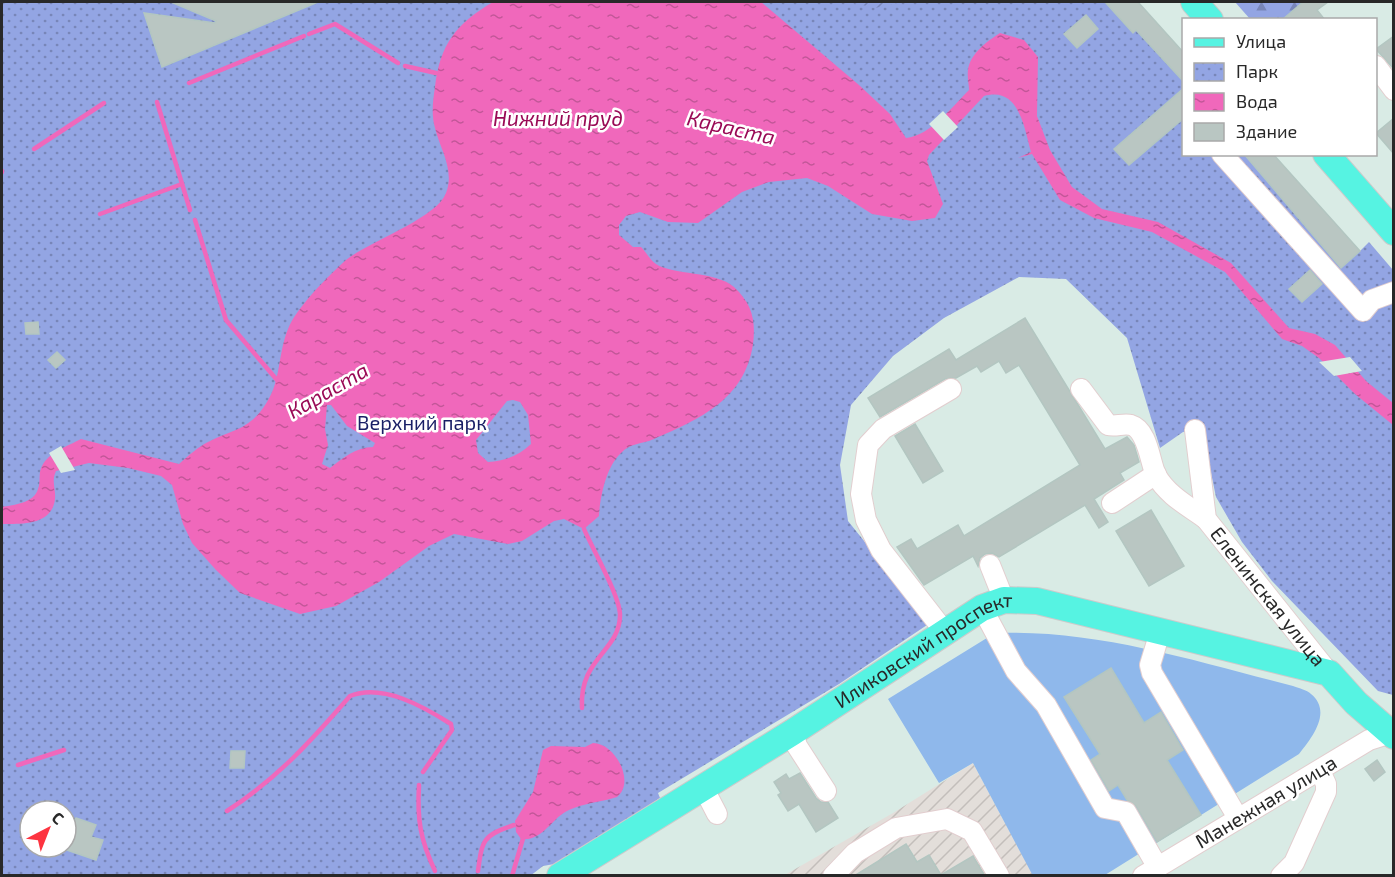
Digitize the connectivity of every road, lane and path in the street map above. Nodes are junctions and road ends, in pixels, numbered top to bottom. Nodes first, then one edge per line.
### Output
1 (1194, 2) edge
2 (1208, 18) edge
3 (1377, 67) edge
4 (1394, 90) edge
5 (1224, 156) edge
6 (1328, 156) edge
7 (1392, 229) edge
8 (1394, 292) edge
9 (1081, 388) dead end
10 (951, 389) dead end
11 (1195, 430) dead end
12 (1156, 474) junction
13 (1112, 503) dead end
14 (1206, 519) junction
15 (990, 565) dead end
16 (993, 604) junction
17 (945, 632) junction
18 (1160, 632) junction
19 (1329, 673) junction
20 (793, 732) junction
21 (1393, 734) edge
22 (1320, 771) junction
23 (702, 787) junction
24 (826, 791) dead end
25 (717, 814) dead end
26 (1238, 818) junction
27 (1149, 873) edge
28 (560, 876) edge
29 (833, 876) edge
30 (999, 876) edge
31 (1281, 876) edge

1 - 2 main road
3 - 4 street
5 - 8 street
6 - 7 main road
9 - 12 street
10 - 17 street
11 - 14 street, Еленинская улица
12 - 13 street
12 - 14 street
14 - 19 street, Еленинская улица
15 - 16 street
16 - 17 main road, Иликовский проспект
16 - 18 main road, Иликовский проспект
16 - 27 street
17 - 20 main road, Иликовский проспект
18 - 19 main road, Иликовский проспект
18 - 26 street
19 - 21 main road, Еленинская улица
20 - 23 main road, Иликовский проспект
20 - 24 street
21 - 22 street, Манежная улица
22 - 26 street, Манежная улица
22 - 31 street
23 - 25 street
23 - 28 main road, Иликовский проспект
26 - 27 street, Манежная улица
29 - 30 street

